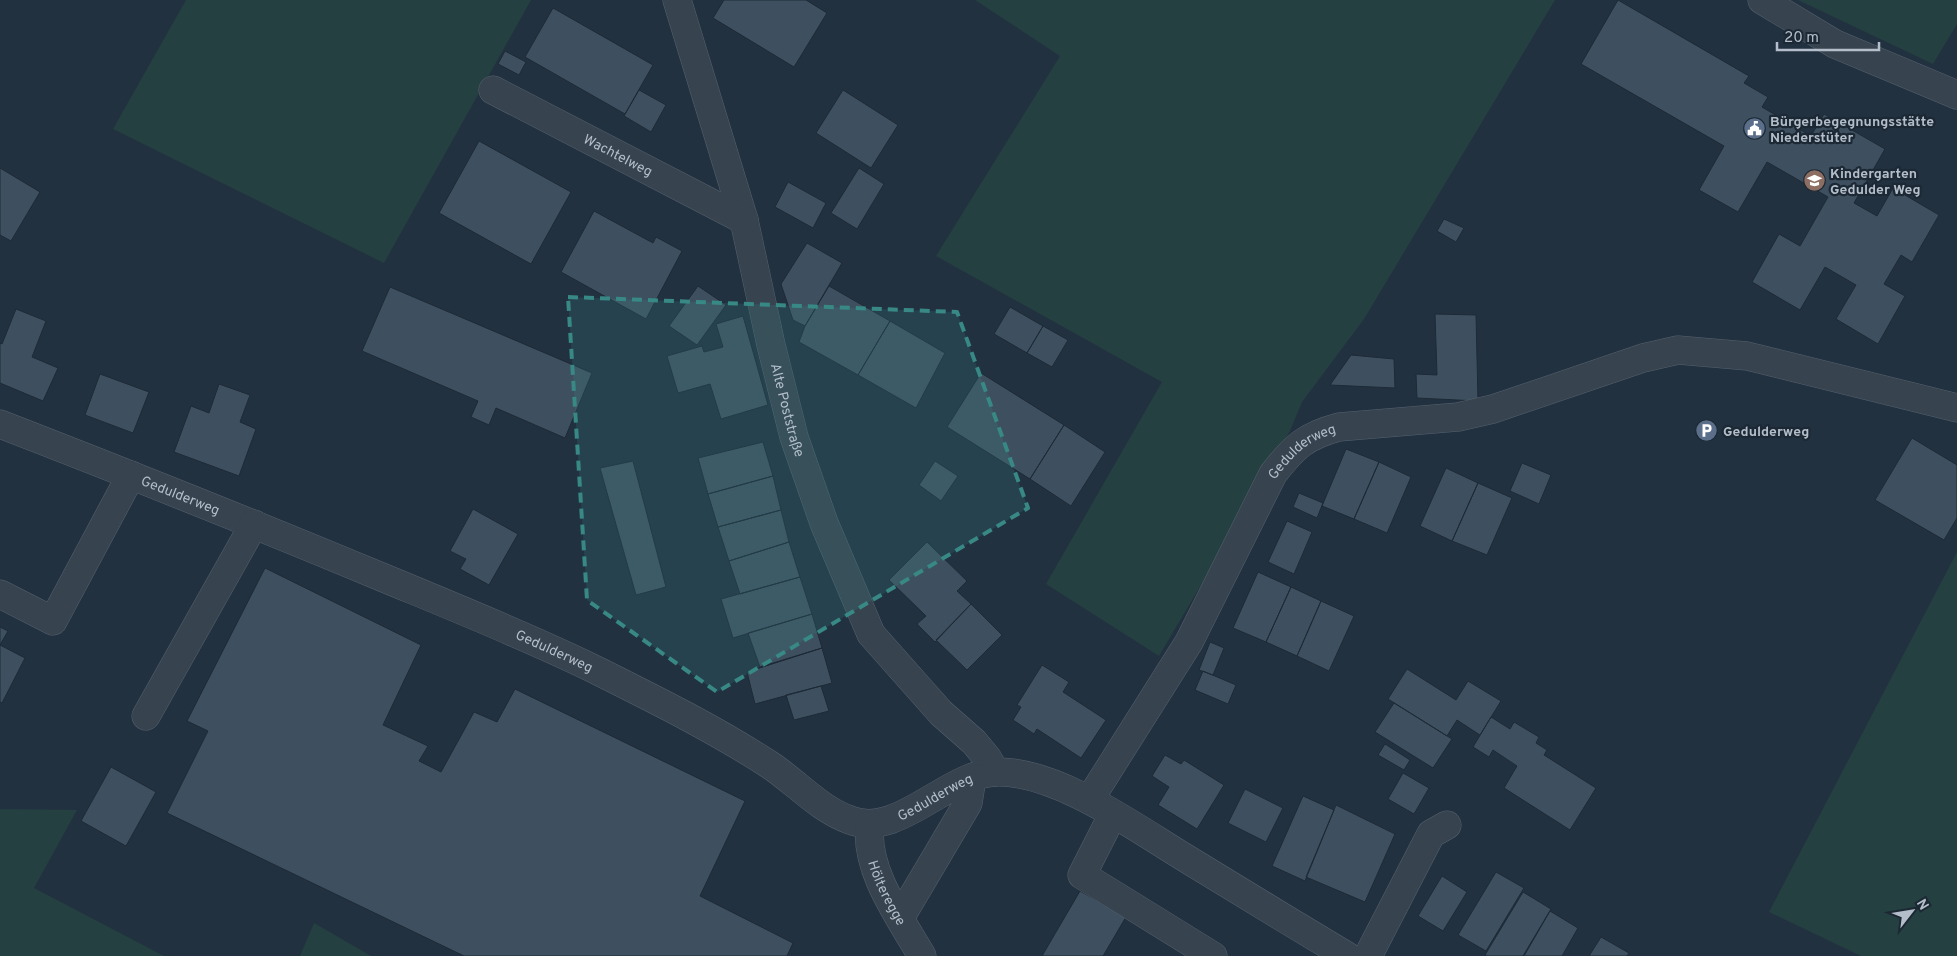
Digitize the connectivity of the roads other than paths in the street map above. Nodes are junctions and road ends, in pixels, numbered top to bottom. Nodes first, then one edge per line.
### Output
1 (677, 0) edge
2 (1762, 0) edge
3 (493, 90) dead end
4 (1957, 95) edge
5 (744, 220) junction
6 (1957, 408) edge
7 (0, 424) edge
8 (131, 475) junction
9 (254, 524) junction
10 (0, 594) edge
11 (146, 716) dead end
12 (983, 775) junction
13 (1090, 800) junction
14 (1113, 814) junction
15 (870, 825) junction
16 (1447, 825) dead end
17 (900, 918) junction
18 (922, 956) edge
19 (1213, 956) edge
20 (1347, 956) edge
21 (1368, 956) edge

1 - 5 street, Alte Poststraße
2 - 4 street
3 - 5 street, Wachtelweg
5 - 12 street, Alte Poststraße
6 - 13 street, Gedulderweg
7 - 8 street, Gedulderweg
8 - 9 street, Gedulderweg
8 - 10 street
9 - 11 street
9 - 15 street, Gedulderweg
12 - 13 street
12 - 15 street, Gedulderweg
12 - 17 street
13 - 14 street
14 - 19 street
14 - 20 street
15 - 17 street, Hölteregge
16 - 21 street
17 - 18 street, Hölteregge

